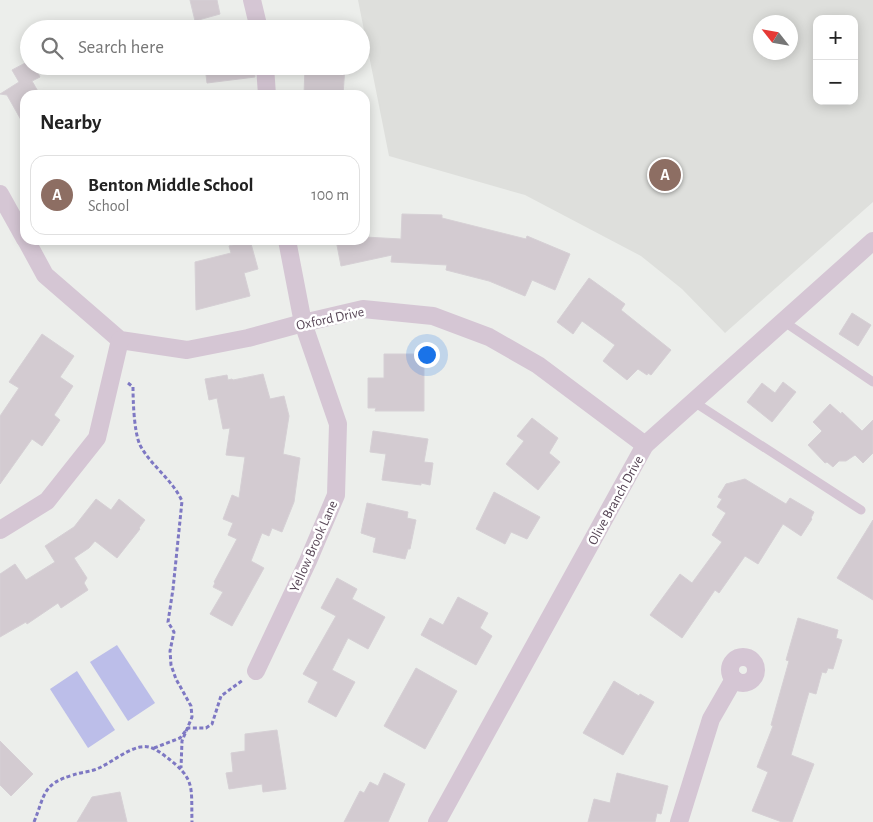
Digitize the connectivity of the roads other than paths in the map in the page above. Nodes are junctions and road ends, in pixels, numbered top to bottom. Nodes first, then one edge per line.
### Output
1 (252, 0) edge
2 (257, 20) edge
3 (266, 75) edge
4 (267, 90) edge
5 (0, 194) edge
6 (20, 230) edge
7 (873, 240) edge
8 (28, 245) edge
9 (288, 245) edge
10 (783, 321) junction
11 (303, 323) junction
12 (120, 340) junction
13 (873, 382) edge
14 (694, 402) junction
15 (645, 446) junction
16 (861, 510) dead end
17 (0, 530) edge
18 (256, 671) road end
19 (734, 679) dead end
20 (437, 822) edge
21 (679, 822) edge

1 - 2 street
3 - 4 street
5 - 6 street
7 - 10 street, Olive Branch Drive
8 - 12 street
9 - 11 street, Yellow Brook Lane
10 - 13 lane
10 - 14 street, Olive Branch Drive
11 - 12 street, Oxford Drive
11 - 15 street, Oxford Drive
11 - 18 street, Yellow Brook Lane
12 - 17 street
14 - 15 street, Olive Branch Drive
14 - 16 lane
15 - 20 street, Olive Branch Drive
19 - 21 street

